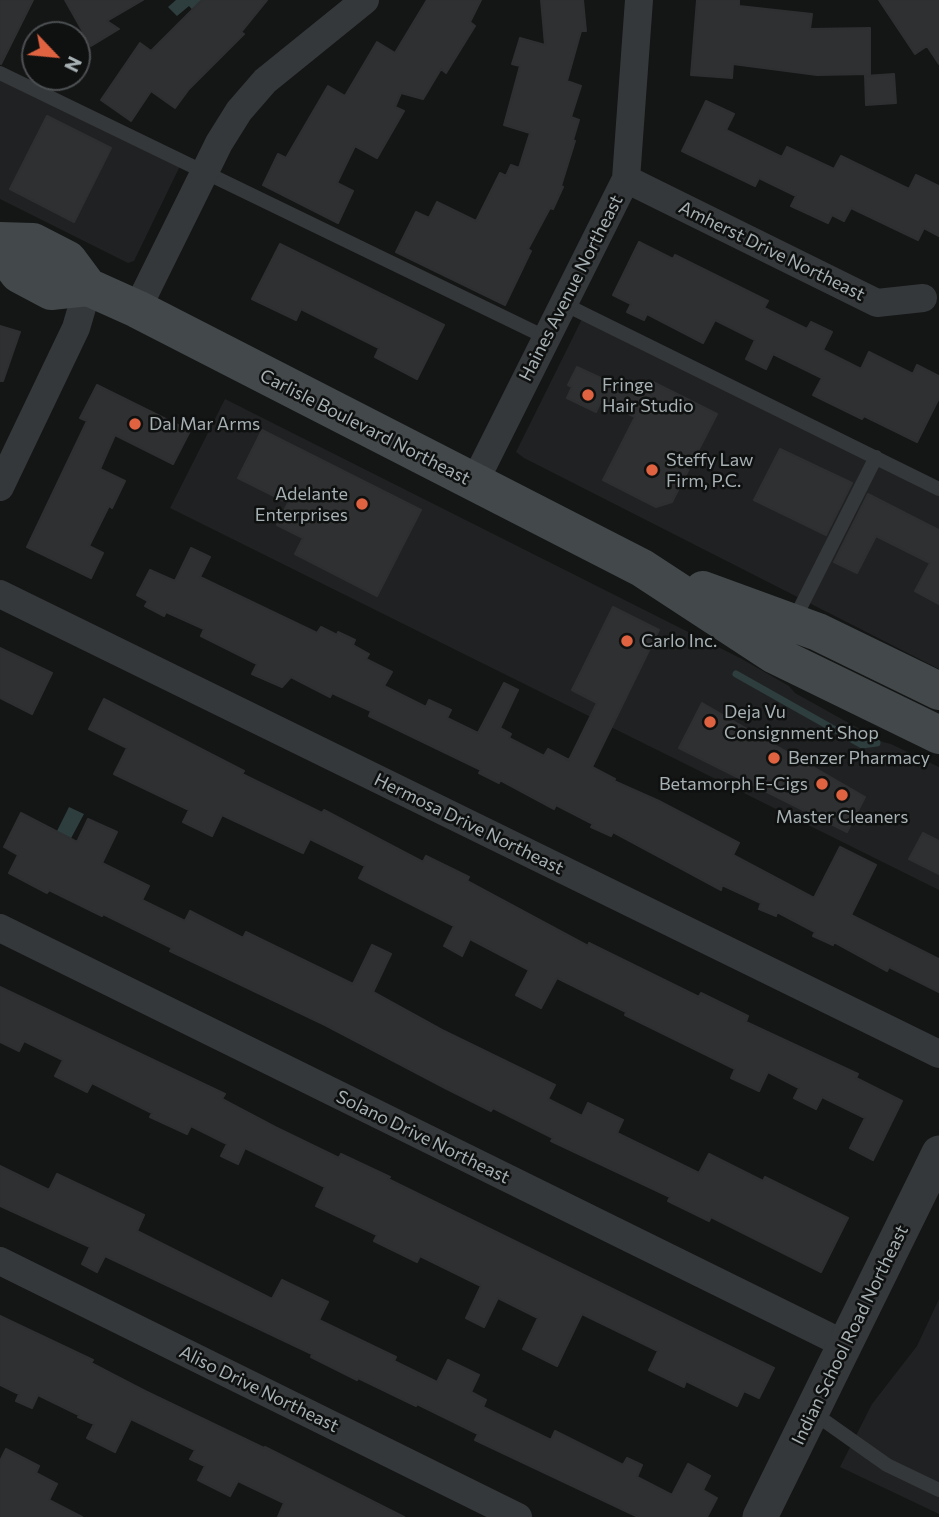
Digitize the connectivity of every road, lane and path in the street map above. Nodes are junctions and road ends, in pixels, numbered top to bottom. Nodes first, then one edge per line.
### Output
1 (365, 0) edge
2 (639, 0) edge
3 (0, 73) edge
4 (205, 172) junction
5 (626, 179) junction
6 (0, 241) edge
7 (0, 248) edge
8 (88, 287) junction
9 (923, 298) dead end
10 (564, 304) junction
11 (137, 309) junction
12 (547, 338) junction
13 (876, 457) junction
14 (474, 483) junction
15 (0, 488) edge
16 (939, 489) edge
17 (642, 568) junction
18 (0, 594) edge
19 (793, 622) junction
20 (939, 691) edge
21 (939, 735) edge
22 (0, 928) edge
23 (939, 1054) edge
24 (937, 1161) edge
25 (0, 1261) edge
26 (846, 1345) junction
27 (812, 1412) junction
28 (939, 1490) edge
29 (518, 1517) edge
30 (760, 1517) edge

1 - 4 street
2 - 5 street, Haines Avenue Northeast
3 - 4 lane
4 - 11 street
4 - 12 lane
5 - 9 street, Amherst Drive Northeast
5 - 10 street, Haines Avenue Northeast
6 - 8 main road, Carlisle Boulevard Northeast
7 - 8 main road, Carlisle Boulevard Northeast
8 - 11 main road, Carlisle Boulevard Northeast
8 - 15 street
10 - 12 street, Haines Avenue Northeast
10 - 13 lane
11 - 14 main road, Carlisle Boulevard Northeast
12 - 14 street, Haines Avenue Northeast
13 - 16 lane
13 - 19 lane
14 - 17 main road, Carlisle Boulevard Northeast
17 - 19 main road, Carlisle Boulevard Northeast
17 - 21 main road, Carlisle Boulevard Northeast
18 - 23 street, Hermosa Drive Northeast
19 - 20 main road, Carlisle Boulevard Northeast
22 - 26 street, Solano Drive Northeast
24 - 26 street, Indian School Road Northeast
25 - 29 street, Aliso Drive Northeast
26 - 27 street, Indian School Road Northeast
27 - 28 lane
27 - 30 street, Indian School Road Northeast

